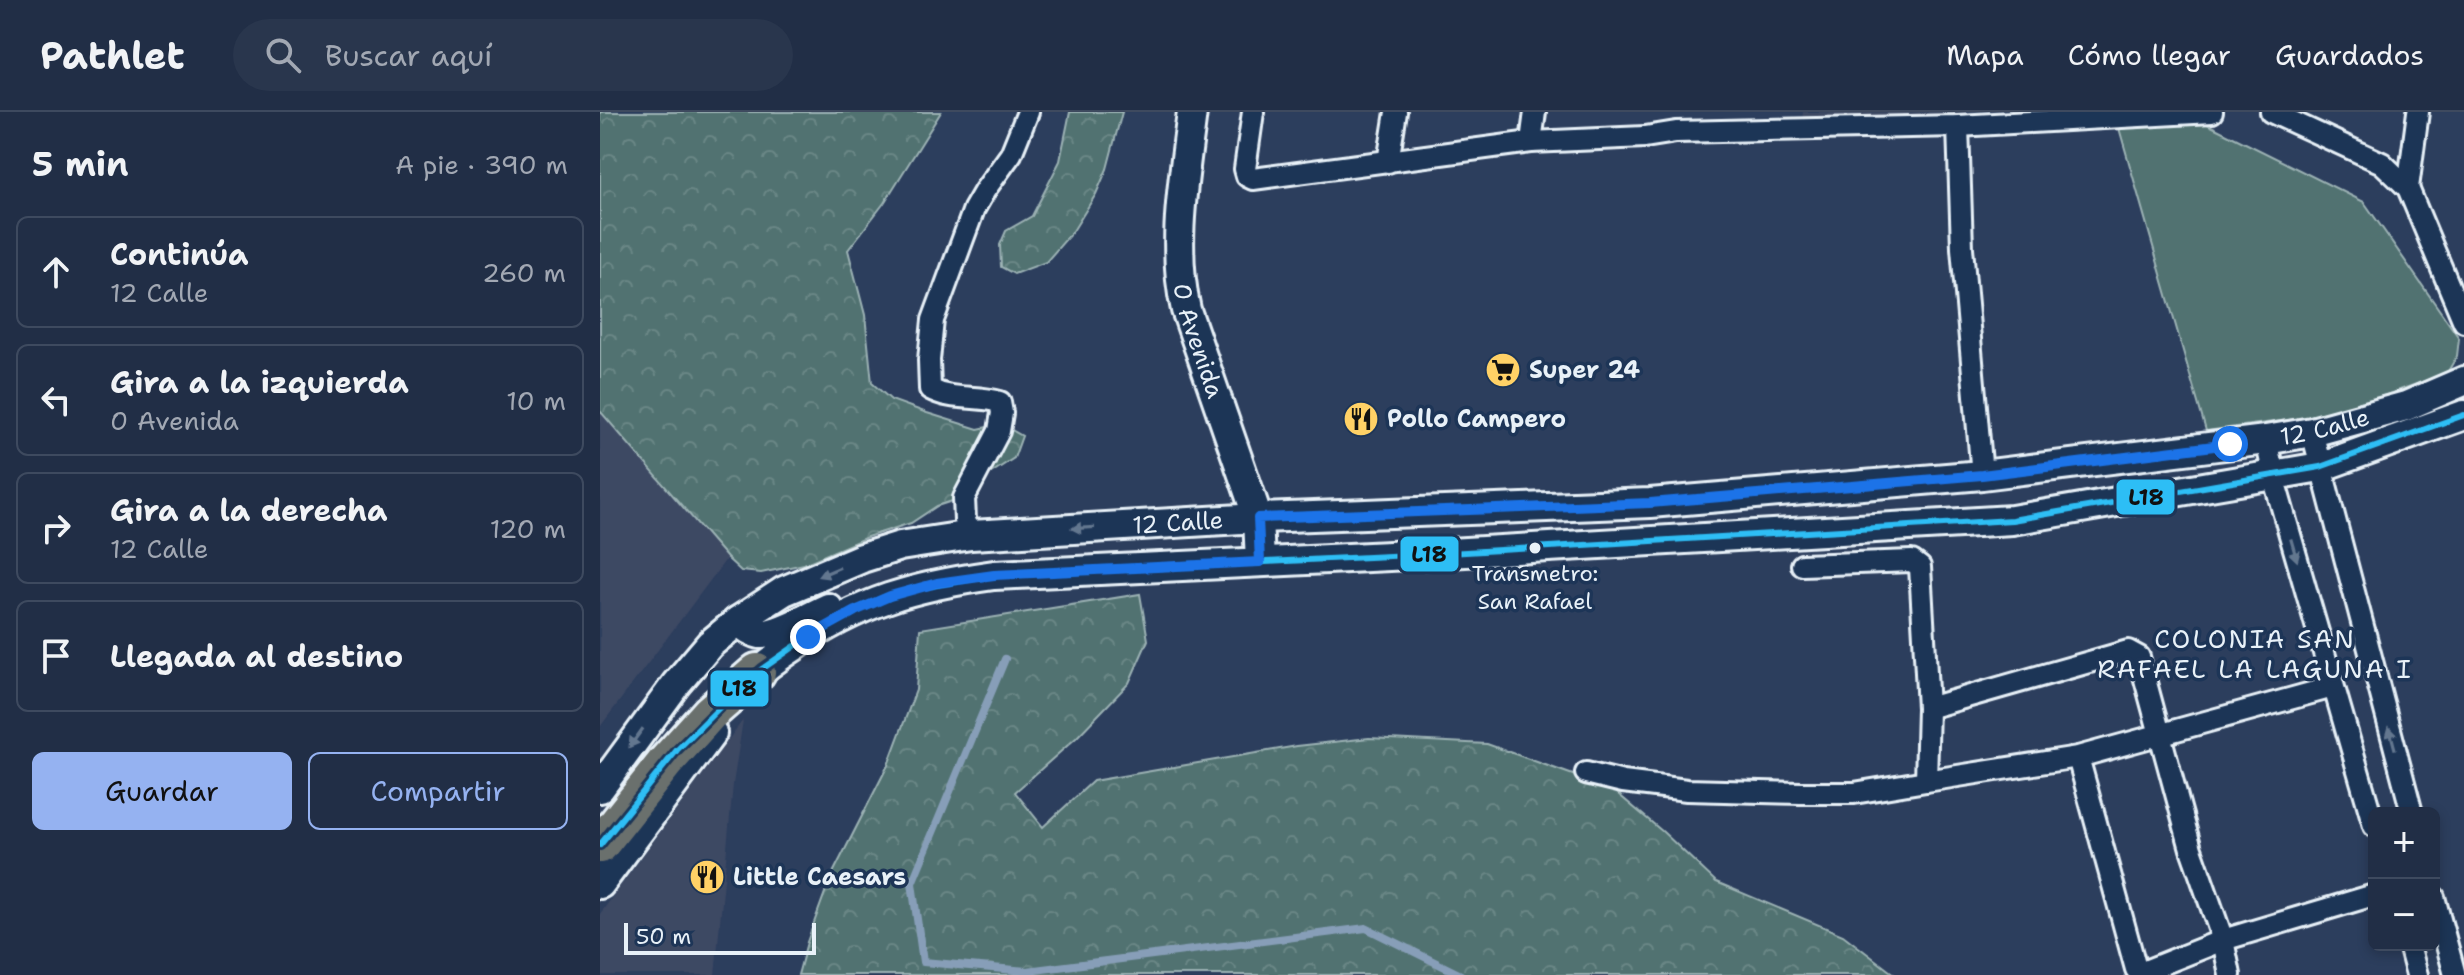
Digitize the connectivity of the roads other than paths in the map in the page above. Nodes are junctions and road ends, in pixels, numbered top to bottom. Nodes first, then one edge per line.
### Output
1 (1028, 112) edge
2 (1192, 112) edge
3 (1253, 112) edge
4 (1396, 112) edge
5 (1535, 112) edge
6 (2212, 112) edge
7 (2271, 112) edge
8 (2418, 112) edge
9 (1781, 120) edge
10 (1677, 122) edge
11 (1958, 126) junction
12 (1531, 142) junction
13 (1388, 162) junction
14 (2408, 188) junction
15 (2464, 322) edge
16 (2464, 381) edge
17 (2464, 415) edge
18 (2312, 432) junction
19 (2266, 440) junction
20 (2320, 467) junction
21 (1982, 475) junction
22 (2273, 475) junction
23 (1258, 518) junction
24 (971, 535) junction
25 (1260, 562) junction
26 (1802, 565) dead end
27 (890, 596) junction
28 (738, 621) junction
29 (757, 672) junction
30 (2333, 687) junction
31 (1928, 708) junction
32 (2161, 736) junction
33 (2078, 757) junction
34 (1586, 773) dead end
35 (1926, 781) junction
36 (600, 788) edge
37 (2368, 807) edge
38 (2410, 807) edge
39 (600, 845) edge
40 (600, 884) edge
41 (2368, 897) edge
42 (2440, 919) edge
43 (2223, 940) junction
44 (2411, 951) edge
45 (2230, 975) edge
46 (2417, 975) edge
47 (2455, 975) edge

1 - 24 street
2 - 23 main road, 0 Avenida
3 - 13 street
4 - 13 street
5 - 12 street
6 - 11 street
7 - 14 street
8 - 14 street
9 - 10 street
9 - 11 street
10 - 12 street
11 - 21 street
12 - 13 street
14 - 15 street
16 - 18 main road, 12 Calle
17 - 20 main road, 12 Calle
18 - 19 main road, 12 Calle
18 - 20 street
19 - 21 main road, 12 Calle
19 - 22 street
20 - 22 main road, 12 Calle
38 -> 20 street
21 - 23 main road, 12 Calle
22 - 25 main road, 12 Calle
22 -> 30 street
23 -> 24 main road, 12 Calle
23 - 25 main road, 0 Avenida
24 -> 28 main road, 12 Calle
25 - 27 main road, 12 Calle
26 - 31 street
27 - 28 main road
27 - 29 main road, 12 Calle
28 -> 36 main road, 12 Calle
29 - 39 highway
29 - 40 main road, 12 Calle
30 - 32 street
30 - 37 street
31 - 32 street
31 - 35 street
32 - 33 street
32 - 43 street
33 - 35 street
33 - 43 street
34 - 35 street
41 - 43 street
42 - 47 street
43 - 45 street
44 - 46 street

